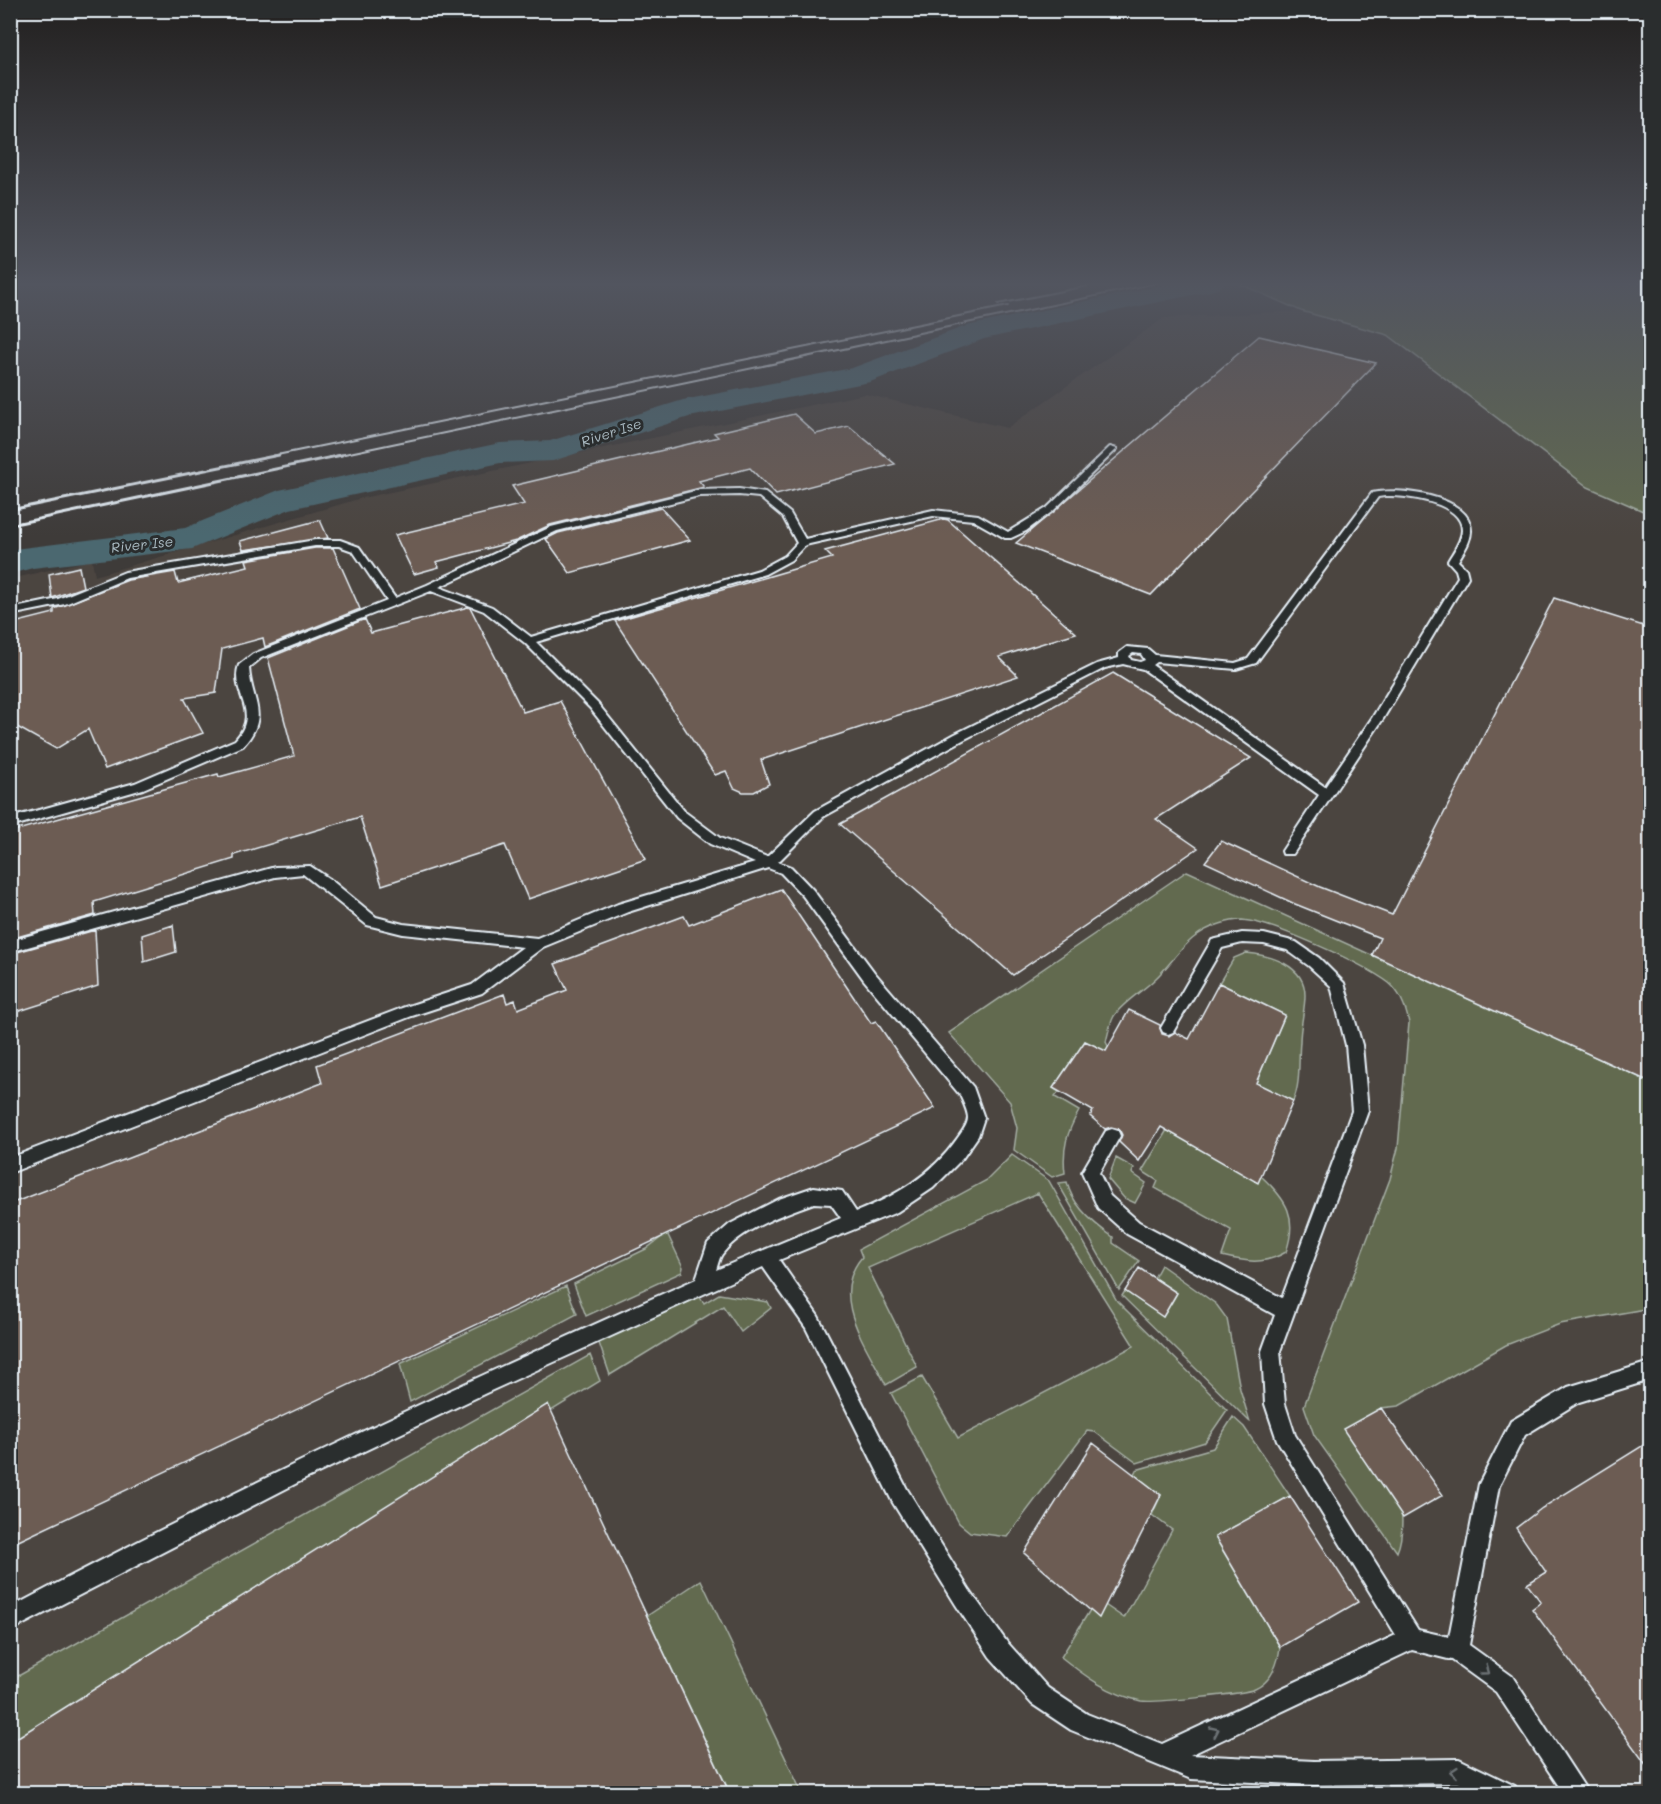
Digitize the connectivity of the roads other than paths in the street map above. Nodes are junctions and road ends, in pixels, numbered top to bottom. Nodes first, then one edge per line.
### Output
1 (1113, 449) dead end
2 (802, 543) junction
3 (431, 587) junction
4 (393, 603) junction
5 (10, 612) edge
6 (529, 641) junction
7 (1124, 660) junction
8 (1148, 662) junction
9 (1326, 794) junction
10 (10, 823) edge
11 (1288, 851) dead end
12 (769, 863) junction
13 (538, 943) junction
14 (10, 946) edge
15 (1168, 1028) dead end
16 (1112, 1136) dead end
17 (10, 1166) edge
18 (851, 1220) junction
19 (766, 1257) junction
20 (703, 1285) junction
21 (1287, 1311) junction
22 (1650, 1371) edge
23 (10, 1620) edge
24 (1411, 1639) junction
25 (1457, 1650) junction
26 (1162, 1756) junction
27 (1507, 1794) edge
28 (1578, 1794) edge

1 - 2 lane
2 - 3 lane
2 - 6 lane
3 - 4 lane
3 - 6 lane
4 - 5 lane
4 - 10 lane
6 - 12 lane
7 - 8 lane
7 - 8 lane
7 - 12 lane
8 - 9 lane
8 - 9 lane
9 - 11 lane
12 - 13 lane
12 - 18 lane
13 - 14 lane
13 - 17 lane
15 - 21 lane
16 - 21 lane
18 - 19 lane
18 - 20 lane
19 - 20 lane
19 - 26 lane
20 - 23 lane
21 - 24 lane
22 - 25 lane
24 - 25 lane
26 -> 24 lane
25 -> 28 lane
27 -> 26 lane

